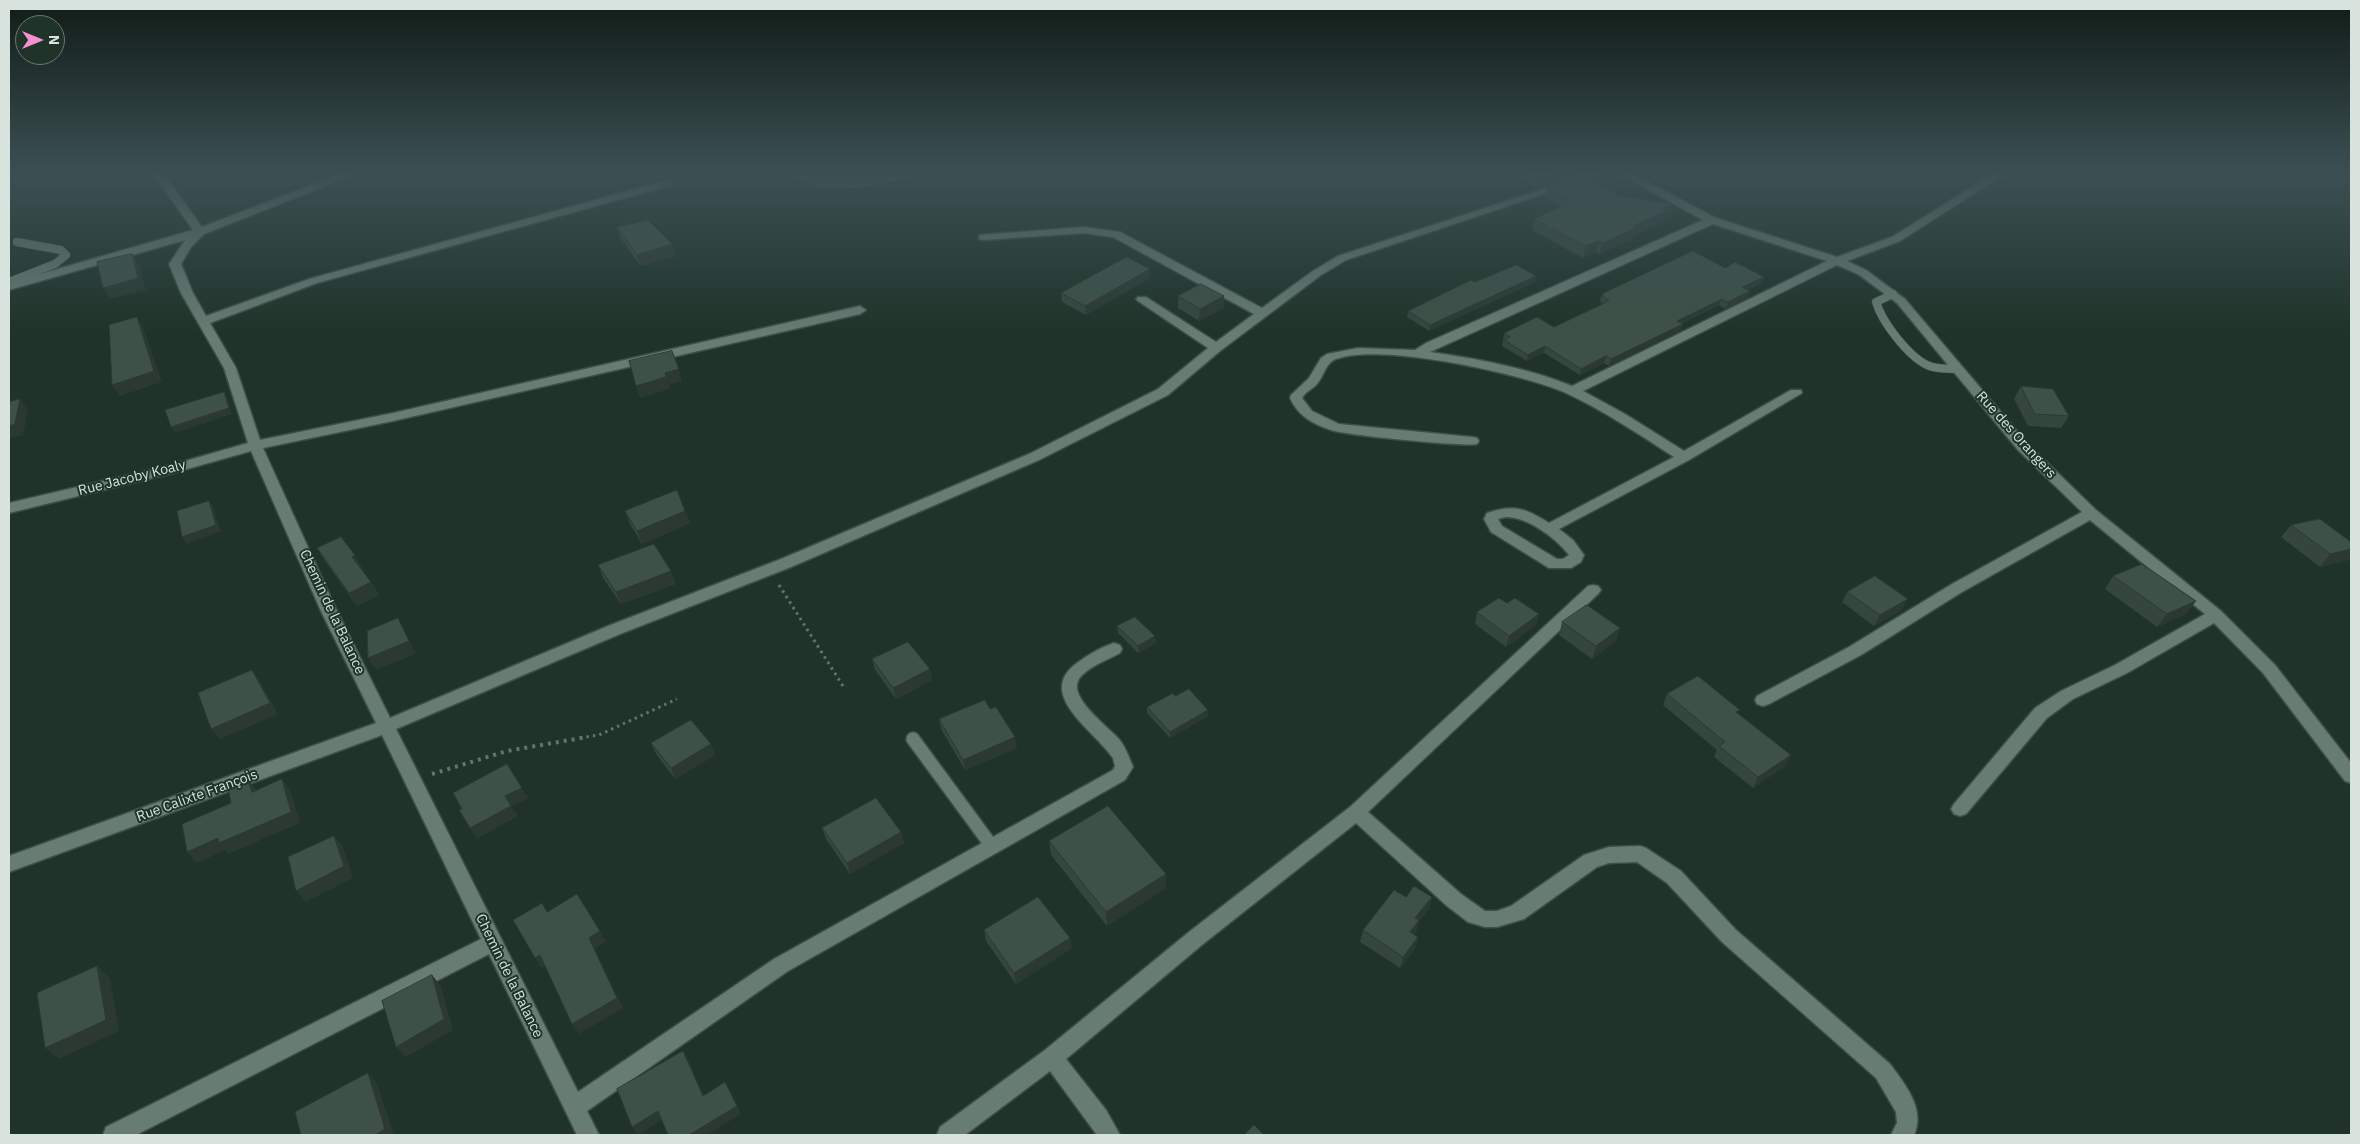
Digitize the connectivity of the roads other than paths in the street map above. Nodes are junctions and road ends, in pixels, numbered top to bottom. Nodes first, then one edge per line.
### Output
1 (197, 228) edge
2 (208, 228) edge
3 (503, 228) edge
4 (1433, 228) edge
5 (1693, 228) edge
6 (1738, 228) edge
7 (1913, 228) edge
8 (200, 232) junction
9 (983, 237) dead end
10 (18, 242) dead end
11 (1837, 261) junction
12 (9, 282) edge
13 (9, 288) edge
14 (1893, 294) junction
15 (1142, 299) dead end
16 (860, 310) dead end
17 (1263, 314) junction
18 (203, 321) junction
19 (1216, 348) junction
20 (1420, 353) junction
21 (1958, 368) junction
22 (1573, 390) junction
23 (1796, 393) dead end
24 (1472, 441) dead end
25 (255, 445) junction
26 (1684, 457) junction
27 (9, 508) edge
28 (2092, 512) junction
29 (1548, 529) junction
30 (1593, 590) dead end
31 (2216, 615) junction
32 (1114, 650) dead end
33 (1763, 700) dead end
34 (385, 727) junction
35 (914, 739) dead end
36 (2351, 776) edge
37 (1960, 810) dead end
38 (1356, 812) junction
39 (991, 845) junction
40 (9, 864) edge
41 (492, 943) junction
42 (1052, 1057) junction
43 (574, 1107) junction
44 (114, 1135) edge
45 (588, 1135) edge
46 (948, 1135) edge
47 (1109, 1135) edge
48 (1902, 1135) edge

1 - 8 street
2 - 8 street, Chemin de la Balance
3 - 18 street
4 - 17 street, Rue Calixte François
5 - 20 street
6 - 11 street, Rue des Orangers
7 - 11 street
8 - 13 street
8 - 18 street, Chemin de la Balance
9 - 17 street
10 - 12 lane
11 - 14 street, Rue des Orangers
11 - 22 street
14 - 21 street, Rue des Orangers
14 - 21 lane
15 - 19 street
16 - 25 street, Rue Jacoby Koaly
17 - 19 street, Rue Calixte François
18 - 25 street, Chemin de la Balance
19 - 34 street, Rue Calixte François
20 - 22 street
20 - 24 street
21 - 28 street, Rue des Orangers
22 - 26 street
23 - 26 street
25 - 27 street, Rue Jacoby Koaly
25 - 34 street, Chemin de la Balance
26 - 29 street
28 - 31 street, Rue des Orangers
28 - 33 street
29 - 29 street
30 - 38 street
31 - 36 street, Rue des Orangers
31 - 37 street
32 - 39 street
34 - 40 street, Rue Calixte François
34 - 41 street, Chemin de la Balance
35 - 39 lane
38 - 42 street
38 - 48 street
39 - 43 street
41 - 43 street, Chemin de la Balance
41 - 44 street
42 - 46 street
42 - 47 street
43 - 45 street, Chemin de la Balance

